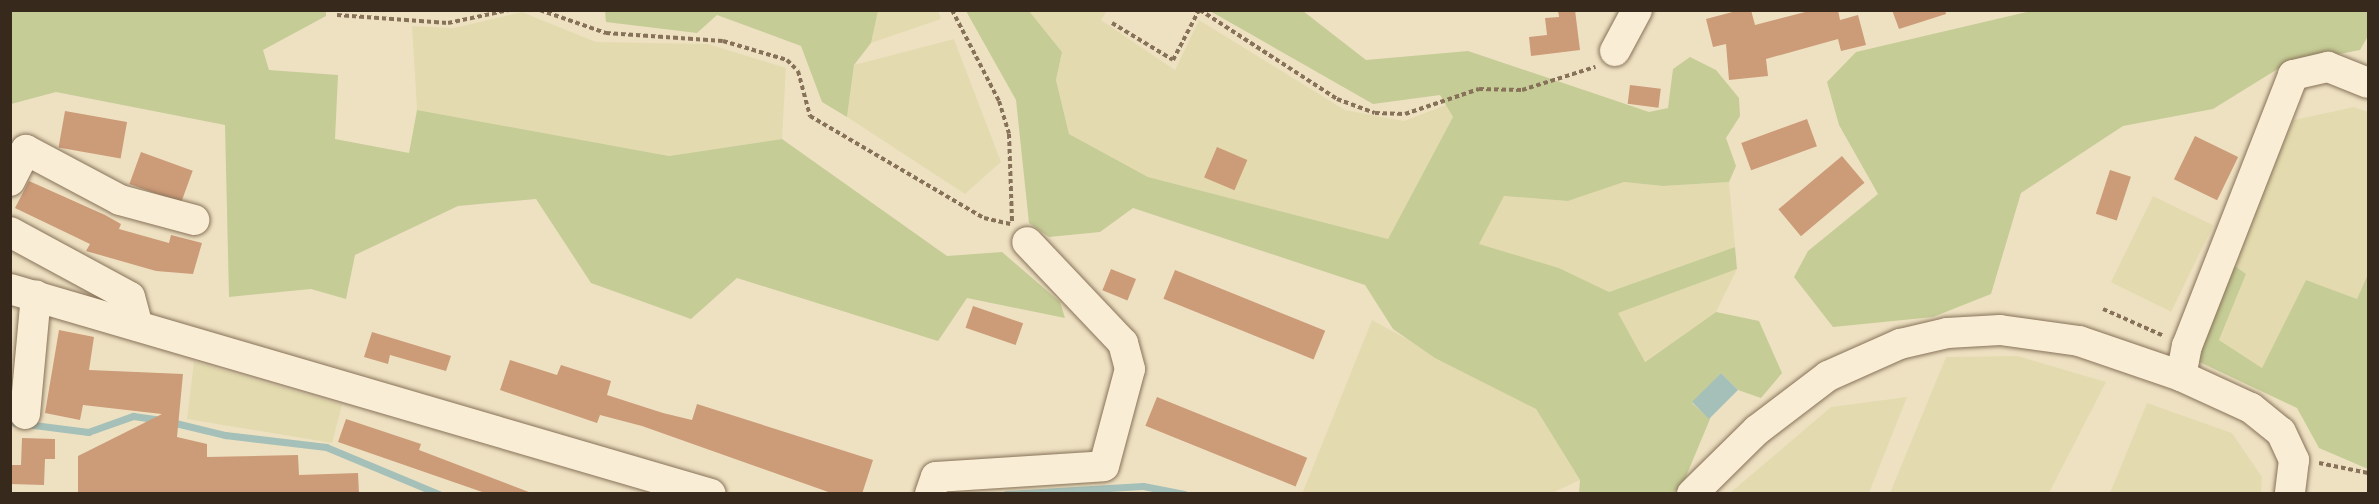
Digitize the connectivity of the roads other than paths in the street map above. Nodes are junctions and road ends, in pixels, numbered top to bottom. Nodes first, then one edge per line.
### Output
1 (1637, 10) edge
2 (1615, 51) road end
3 (2368, 83) edge
4 (10, 181) edge
5 (194, 220) dead end
6 (10, 232) edge
7 (1020, 233) road end
8 (23, 293) edge
9 (138, 326) junction
10 (2181, 376) junction
11 (25, 414) dead end
12 (711, 494) edge
13 (930, 494) edge
14 (1692, 494) edge
15 (2290, 494) edge

1 - 2 street
3 - 10 street
4 - 5 street
6 - 9 street
7 - 13 street
8 - 9 street
8 - 11 street
9 - 12 street
10 - 14 street
10 - 15 street

